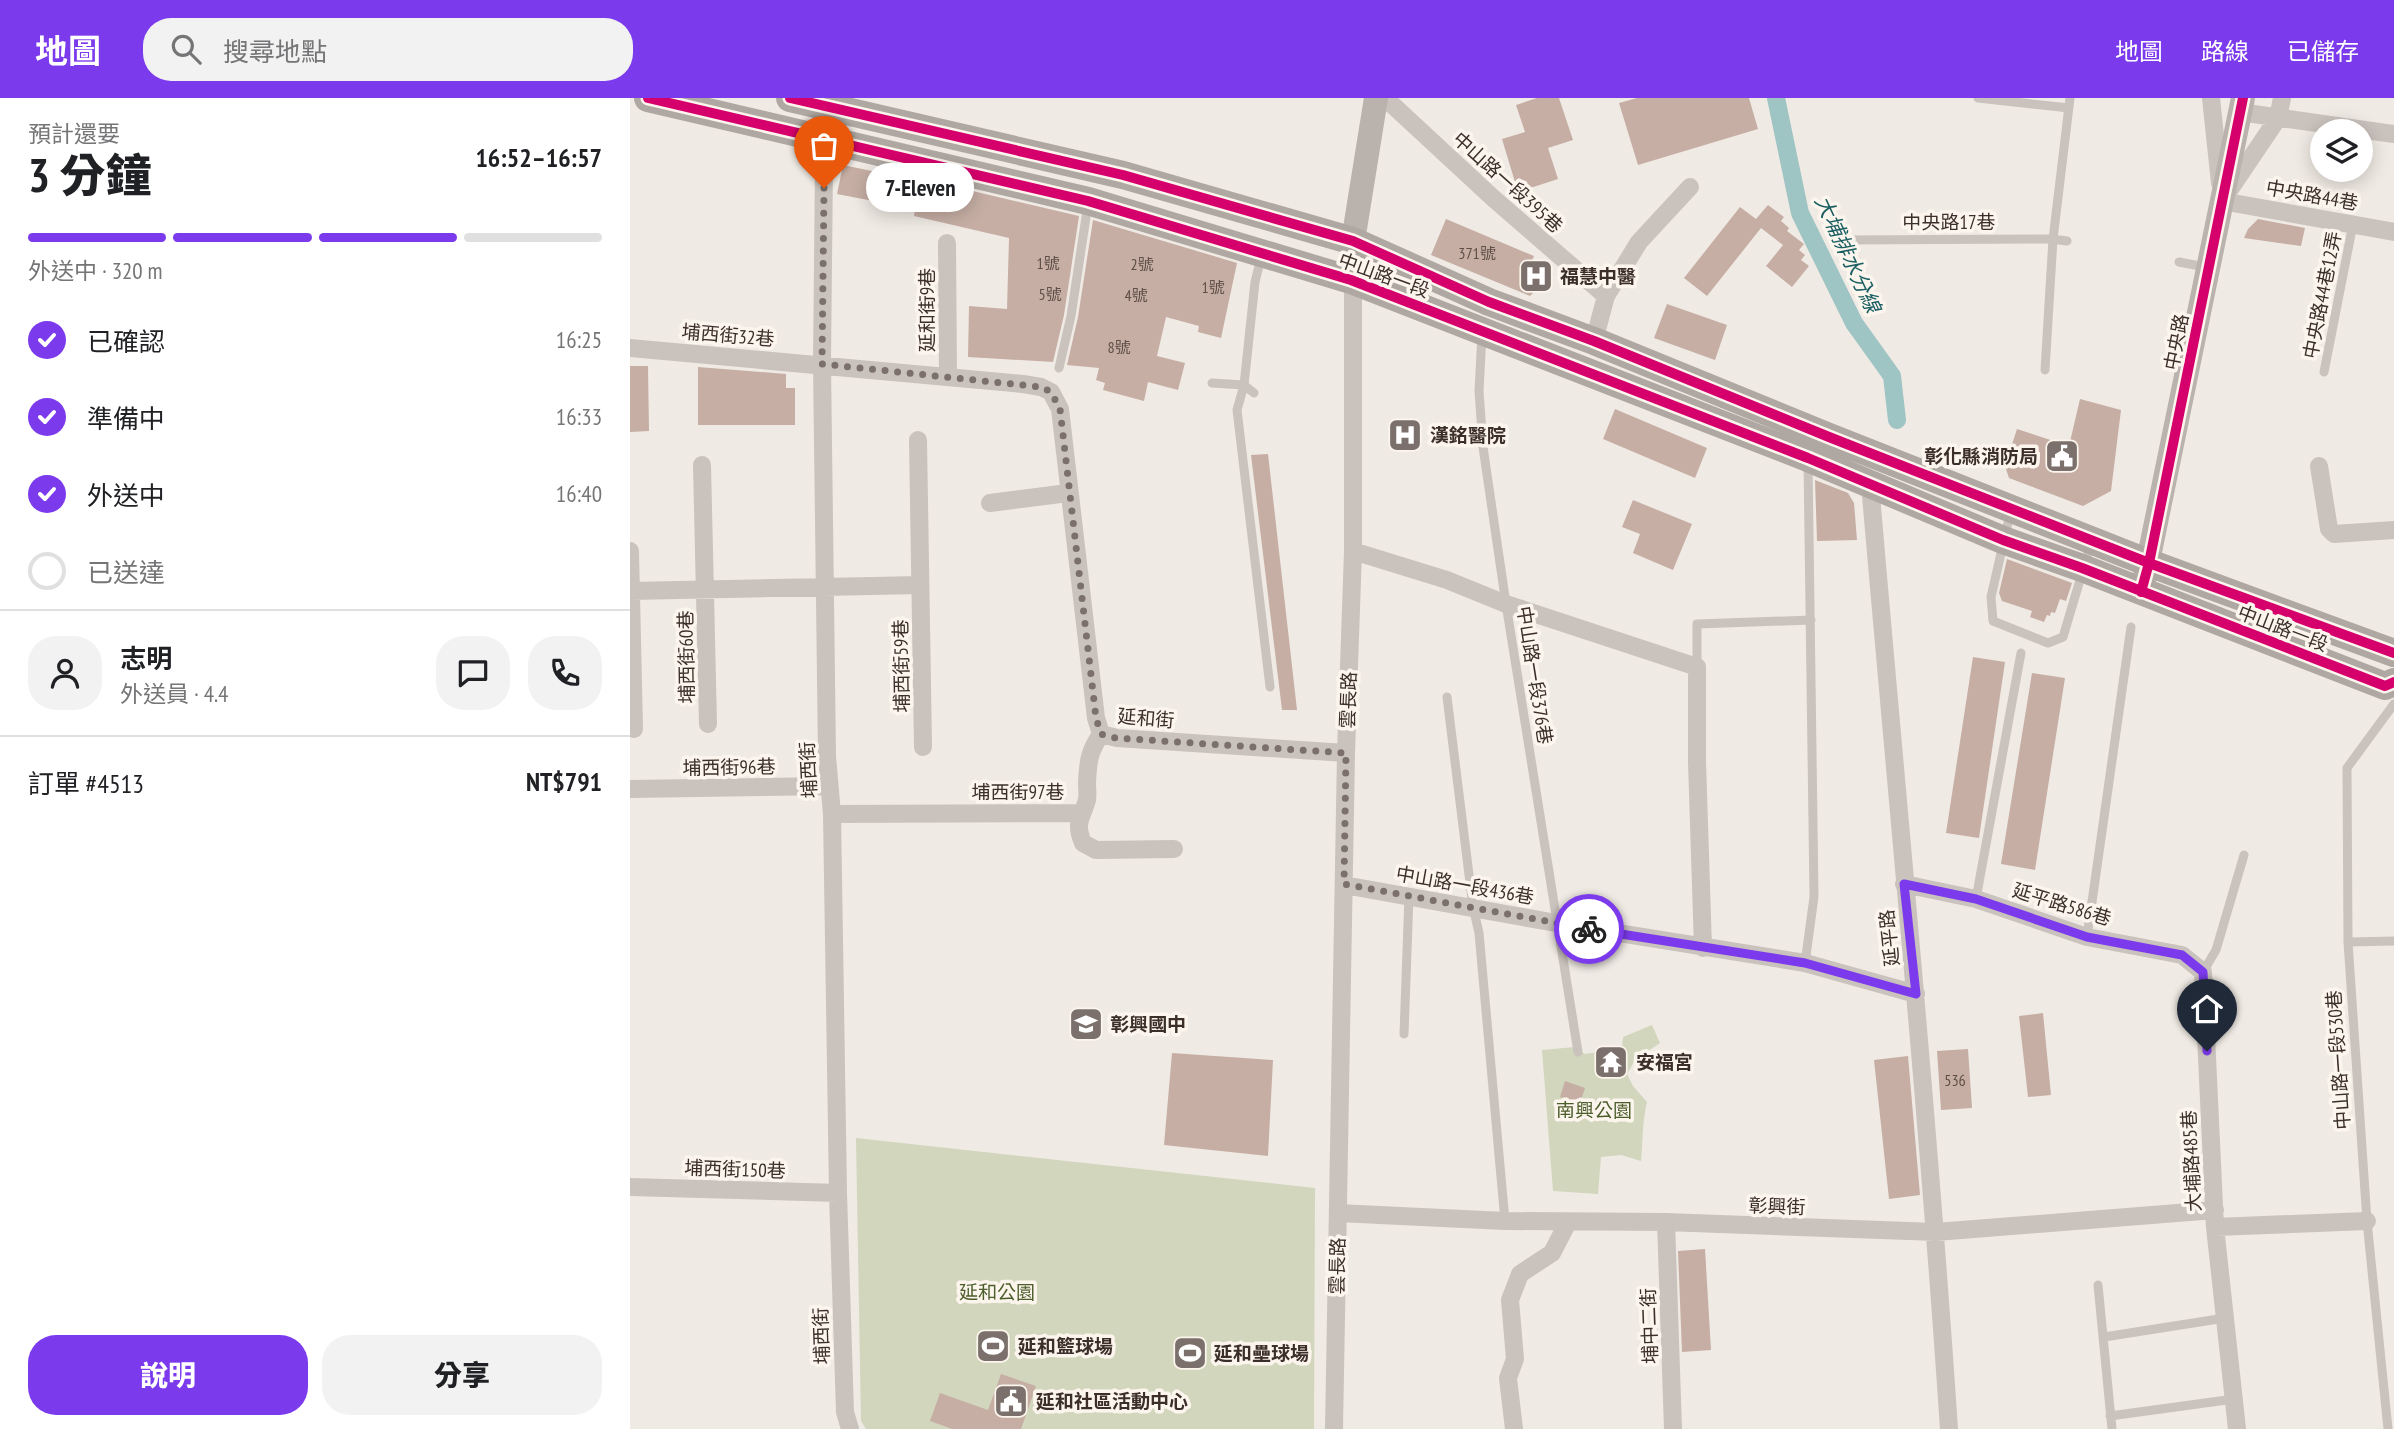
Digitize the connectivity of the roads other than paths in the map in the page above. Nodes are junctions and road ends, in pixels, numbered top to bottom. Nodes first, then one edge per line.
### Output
1 (790, 98) edge
2 (1376, 98) edge
3 (1385, 98) edge
4 (1978, 98) edge
5 (2211, 98) edge
6 (2282, 98) edge
7 (665, 100) edge
8 (2070, 103) edge
9 (2241, 105) edge
10 (835, 108) junction
11 (2278, 118) junction
12 (2394, 134) edge
13 (829, 139) junction
14 (1690, 187) dead end
15 (1088, 201) junction
16 (2222, 201) junction
17 (2353, 224) junction
18 (2394, 232) edge
19 (2053, 239) junction
20 (1846, 240) dead end
21 (2067, 241) dead end
22 (1353, 242) junction
23 (947, 243) dead end
24 (1262, 253) junction
25 (2179, 262) dead end
26 (2209, 268) junction
27 (1351, 280) junction
28 (1606, 296) junction
29 (1486, 316) junction
30 (1594, 341) junction
31 (630, 348) edge
32 (822, 364) junction
33 (1059, 368) dead end
34 (2045, 370) dead end
35 (2324, 372) dead end
36 (948, 376) junction
37 (1212, 383) dead end
38 (1244, 386) junction
39 (1254, 393) dead end
40 (918, 440) dead end
41 (1808, 458) junction
42 (702, 465) dead end
43 (2319, 466) dead end
44 (1870, 484) junction
45 (1068, 493) junction
46 (990, 503) dead end
47 (2012, 509) junction
48 (2394, 530) edge
49 (2003, 540) junction
50 (2092, 540) junction
51 (630, 551) edge
52 (1353, 551) junction
53 (2149, 563) junction
54 (2082, 568) junction
55 (824, 585) junction
56 (920, 585) junction
57 (705, 589) junction
58 (631, 591) edge
59 (2141, 592) junction
60 (1506, 604) junction
61 (1811, 620) junction
62 (2131, 627) dead end
63 (2021, 653) dead end
64 (2394, 653) edge
65 (1697, 667) junction
66 (2394, 682) edge
67 (1270, 687) dead end
68 (1447, 697) dead end
69 (2394, 704) edge
70 (708, 724) dead end
71 (634, 729) dead end
72 (1101, 734) junction
73 (923, 747) dead end
74 (1346, 753) junction
75 (829, 786) junction
76 (630, 789) edge
77 (1080, 813) junction
78 (832, 814) junction
79 (1174, 849) dead end
80 (2244, 856) dead end
81 (1344, 884) junction
82 (1904, 884) junction
83 (1409, 896) junction
84 (1976, 899) junction
85 (1473, 907) junction
86 (1556, 923) junction
87 (2087, 937) junction
88 (2394, 941) edge
89 (2348, 942) junction
90 (1703, 948) junction
91 (1805, 963) junction
92 (2203, 972) junction
93 (1916, 994) junction
94 (1404, 1034) dead end
95 (1578, 1052) dead end
96 (630, 1187) edge
97 (838, 1193) junction
98 (1338, 1213) junction
99 (2215, 1219) junction
100 (1505, 1221) junction
101 (2367, 1221) junction
102 (1567, 1222) junction
103 (1666, 1223) junction
104 (1936, 1232) junction
105 (2098, 1285) dead end
106 (2225, 1318) junction
107 (2104, 1337) junction
108 (2234, 1399) junction
109 (2110, 1416) junction
110 (850, 1429) edge
111 (1334, 1429) edge
112 (1514, 1429) edge
113 (1674, 1429) edge
114 (1949, 1429) edge
115 (2112, 1429) edge
116 (2237, 1429) edge
117 (2388, 1429) edge

1 - 10 main road, 中山路一段
2 - 22 street, 雲長路
3 - 28 street, 中山路一段395巷
4 - 8 lane
5 - 16 street, 中央路
6 - 11 street, 中央路
7 - 13 main road, 中山路一段
8 - 19 lane
9 - 11 street
9 - 16 street, 中央路
10 - 13 street, 埔西街
10 - 22 main road, 中山路一段
11 - 12 street
11 - 16 street, 中央路
13 - 15 main road, 中山路一段
13 - 32 street, 埔西街
14 - 28 street
15 - 24 main road, 中山路一段
15 - 33 lane
16 - 17 street, 中央路44巷
16 - 26 street, 中央路
17 - 18 street, 中央路44巷
17 - 35 lane, 中央路44巷12弄
19 - 20 lane, 中央路17巷
19 - 21 lane, 中央路17巷
19 - 34 lane
22 - 27 street, 雲長路
22 - 29 main road, 中山路一段
23 - 36 street, 延和街9巷
24 - 27 main road, 中山路一段
24 - 38 lane
25 - 26 lane
26 - 53 street, 中央路
27 - 29 main road, 中山路一段
27 - 52 street, 雲長路
28 - 30 street
29 - 30 main road, 中山路一段
29 - 41 main road, 中山路一段
29 - 60 lane, 中山路一段376巷
30 - 47 main road, 中山路一段
31 - 32 street, 埔西街32巷
32 - 36 street, 延和街
32 - 55 street, 埔西街
36 - 45 street, 延和街
37 - 38 lane
38 - 39 lane
38 - 67 lane
40 - 56 street, 埔西街59巷
41 - 44 main road, 中山路一段
41 - 61 lane
42 - 57 street, 埔西街60巷
43 - 48 street
44 - 49 main road, 中山路一段
44 - 82 street, 延平路
45 - 46 street
45 - 72 street, 延和街
47 - 49 lane
47 - 50 main road, 中山路一段
49 - 54 main road, 中山路一段
49 - 54 lane
50 - 53 main road, 中山路一段
50 - 54 lane
51 - 58 street
52 - 60 street
52 - 74 street, 雲長路
53 - 59 street, 中央路
53 - 64 main road, 中山路一段
54 - 59 main road, 中山路一段
55 - 56 street
55 - 57 street, 埔西街60巷
55 - 75 street, 埔西街
56 - 73 street, 埔西街59巷
57 - 58 street, 埔西街60巷
57 - 70 street, 埔西街60巷
58 - 71 street
59 - 66 main road, 中山路一段
60 - 65 street
60 - 86 lane, 中山路一段376巷
61 - 65 lane
61 - 91 lane
62 - 87 lane
63 - 84 lane
65 - 90 street
68 - 85 lane
69 - 89 lane, 中山路一段530巷
72 - 74 street, 延和街
72 - 77 street
74 - 81 street, 雲長路
75 - 76 street, 埔西街96巷
75 - 78 street, 埔西街
77 - 78 street, 埔西街97巷
77 - 79 street, 埔西街97巷
78 - 97 street, 埔西街
80 - 92 lane, 大埔路485巷
81 - 83 street, 中山路一段436巷
81 - 98 street, 雲長路
82 - 84 street, 延平路586巷
82 - 93 street, 延平路
83 - 85 street, 中山路一段436巷
83 - 94 lane
84 - 87 street, 延平路586巷
85 - 86 street, 中山路一段436巷
85 - 100 lane
86 - 90 street, 中山路一段436巷
86 - 95 lane, 中山路一段376巷
87 - 92 street, 延平路586巷
88 - 89 lane
89 - 101 lane, 中山路一段530巷
90 - 91 street, 中山路一段436巷
91 - 93 street, 中山路一段436巷
92 - 99 street, 大埔路485巷
93 - 104 street, 延平路
96 - 97 street, 埔西街150巷
97 - 110 street, 埔西街
98 - 100 street, 彰興街
98 - 111 street, 雲長路
99 - 101 street, 彰興街
99 - 104 street, 彰興街
99 - 106 street, 大埔路485巷
100 - 102 street, 彰興街
101 - 117 lane, 中山路一段530巷
102 - 103 street, 彰興街
102 - 112 street
103 - 104 street, 彰興街
103 - 113 street, 埔中二街
104 - 114 street, 延平路
105 - 107 lane
106 - 107 lane
106 - 108 street, 大埔路485巷
107 - 109 lane
108 - 109 lane
108 - 116 street, 大埔路485巷
109 - 115 lane

